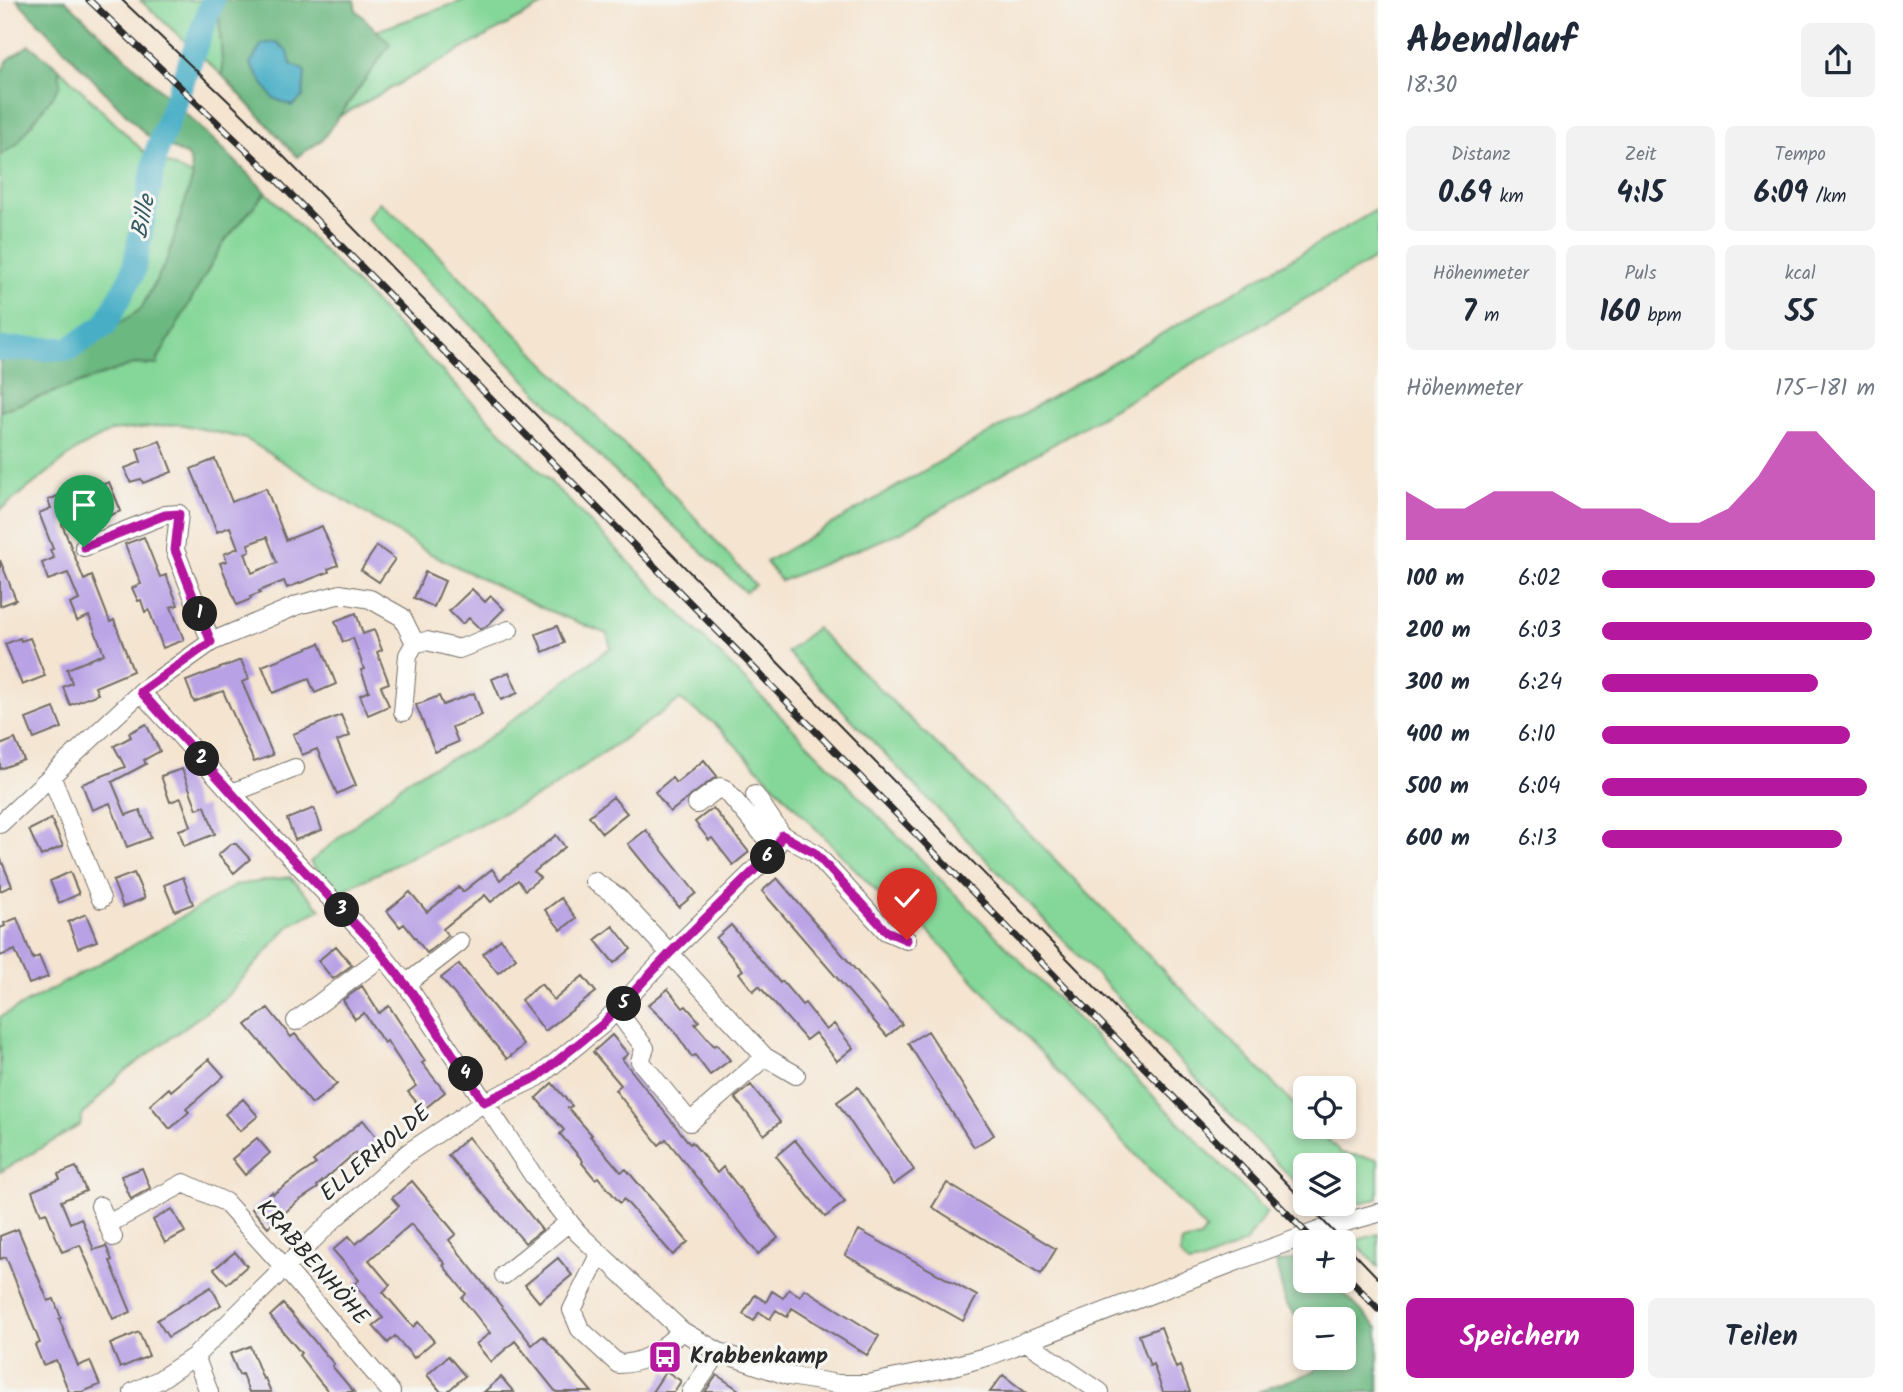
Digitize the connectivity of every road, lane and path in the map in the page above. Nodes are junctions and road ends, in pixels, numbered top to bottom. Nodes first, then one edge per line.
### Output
1 (84, 547) dead end
2 (509, 630) dead end
3 (211, 642) junction
4 (415, 643) junction
5 (141, 692) junction
6 (403, 712) dead end
7 (295, 768) dead end
8 (51, 776) junction
9 (232, 793) junction
10 (755, 795) dead end
11 (697, 804) dead end
12 (0, 824) edge
13 (778, 842) junction
14 (594, 881) dead end
15 (101, 899) dead end
16 (907, 940) dead end
17 (460, 942) dead end
18 (671, 952) junction
19 (383, 956) junction
20 (406, 985) junction
21 (617, 1011) junction
22 (296, 1021) dead end
23 (765, 1057) junction
24 (796, 1075) dead end
25 (484, 1102) junction
26 (100, 1206) dead end
27 (1378, 1213) edge
28 (569, 1222) junction
29 (599, 1255) junction
30 (285, 1268) junction
31 (504, 1275) dead end
32 (682, 1331) junction
33 (1025, 1341) junction
34 (719, 1352) junction
35 (195, 1356) junction
36 (869, 1388) edge
37 (133, 1392) edge
38 (209, 1392) edge
39 (391, 1392) edge
40 (691, 1392) edge
41 (1100, 1392) edge

1 - 3 street
2 - 4 street
3 - 4 street
3 - 5 street
4 - 6 street
5 - 8 street
5 - 9 street
7 - 9 street
8 - 12 street
8 - 15 street
9 - 19 street
10 - 13 street
11 - 13 street
13 - 16 street
13 - 18 street, ELLERHOLDE
14 - 18 street
17 - 20 street
18 - 21 street, ELLERHOLDE
18 - 23 street
19 - 20 street
19 - 22 street
20 - 25 street
21 - 23 street
21 - 25 street, ELLERHOLDE
23 - 24 street
25 - 28 street
25 - 30 street, ELLERHOLDE
26 - 30 street, KRABBENHÖHE
27 - 33 street
28 - 29 street
28 - 31 street
29 - 32 street
29 - 32 street
30 - 35 street, ELLERHOLDE
30 - 39 street, KRABBENHÖHE
32 - 34 street
33 - 36 street
33 - 41 street
34 - 36 street
34 - 40 street
35 - 37 street, ELLERHOLDE
35 - 38 street

